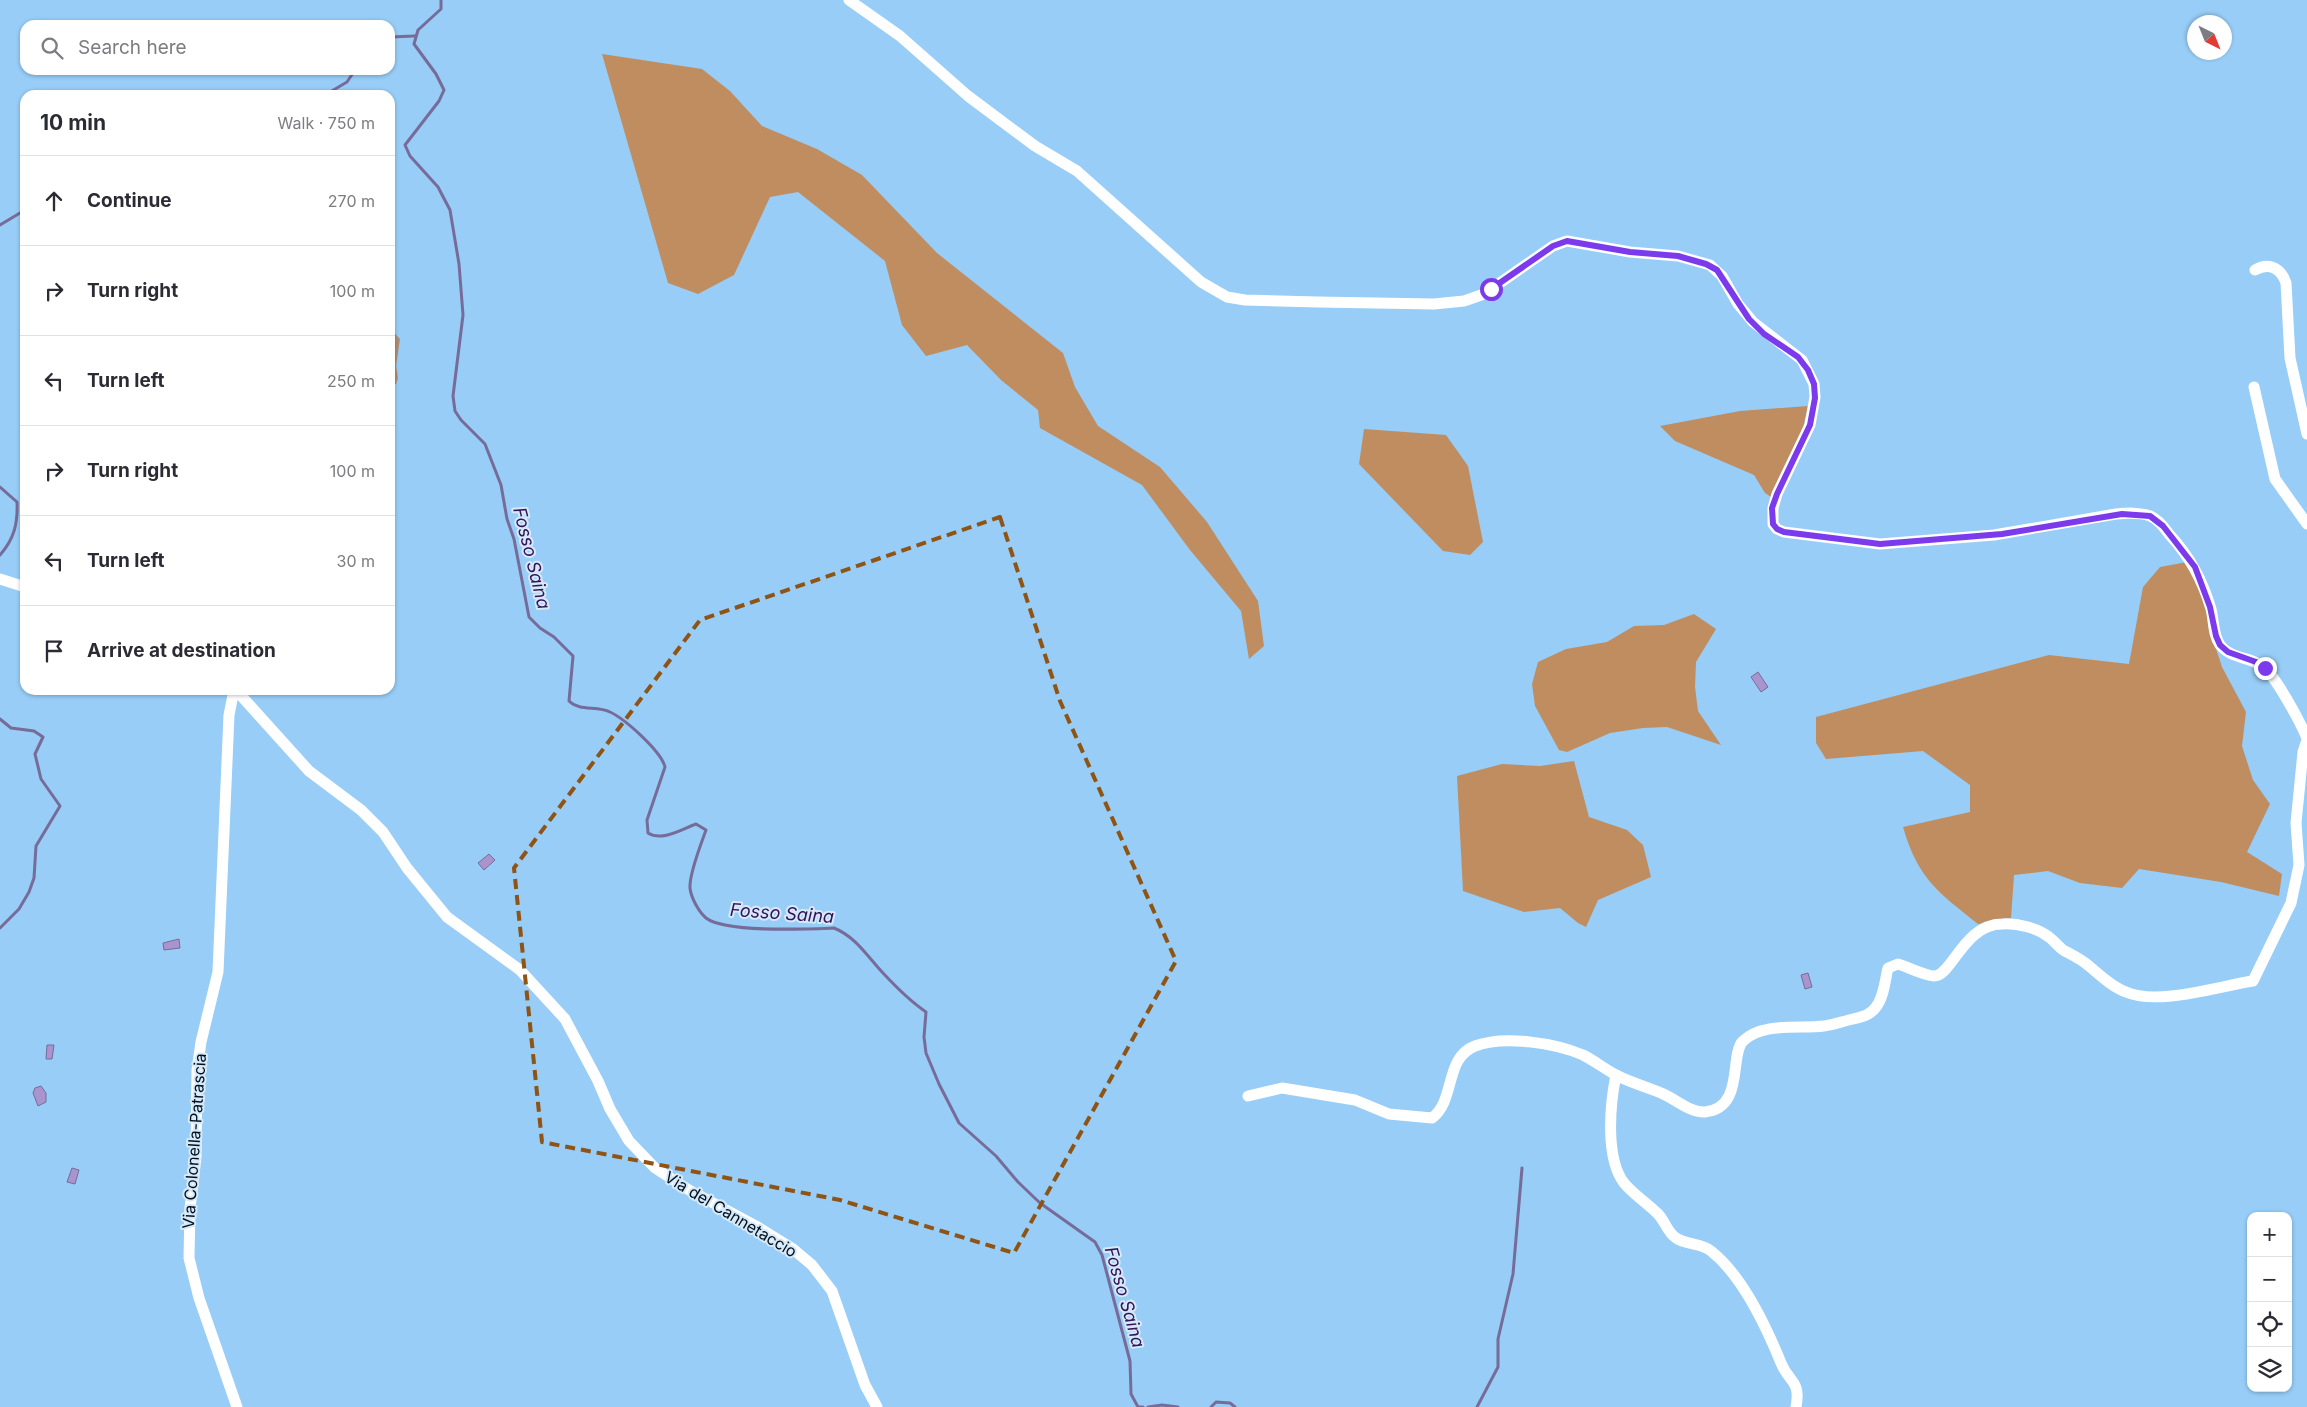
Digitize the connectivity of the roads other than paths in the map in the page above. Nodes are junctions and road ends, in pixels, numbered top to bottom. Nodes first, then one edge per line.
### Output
1 (849, 0) edge
2 (2255, 270) dead end
3 (2254, 387) dead end
4 (2307, 434) edge
5 (2307, 524) edge
6 (0, 579) edge
7 (20, 585) edge
8 (234, 695) edge
9 (240, 695) edge
10 (2307, 739) edge
11 (1616, 1075) junction
12 (1248, 1096) dead end
13 (237, 1407) edge
14 (877, 1407) edge
15 (1796, 1407) edge

1 - 10 street
2 - 4 street
3 - 5 street
6 - 7 street
8 - 13 street, Via Colonella-Patrascia
9 - 14 street, Via del Cannetaccio
10 - 11 street
11 - 12 street
11 - 15 street

